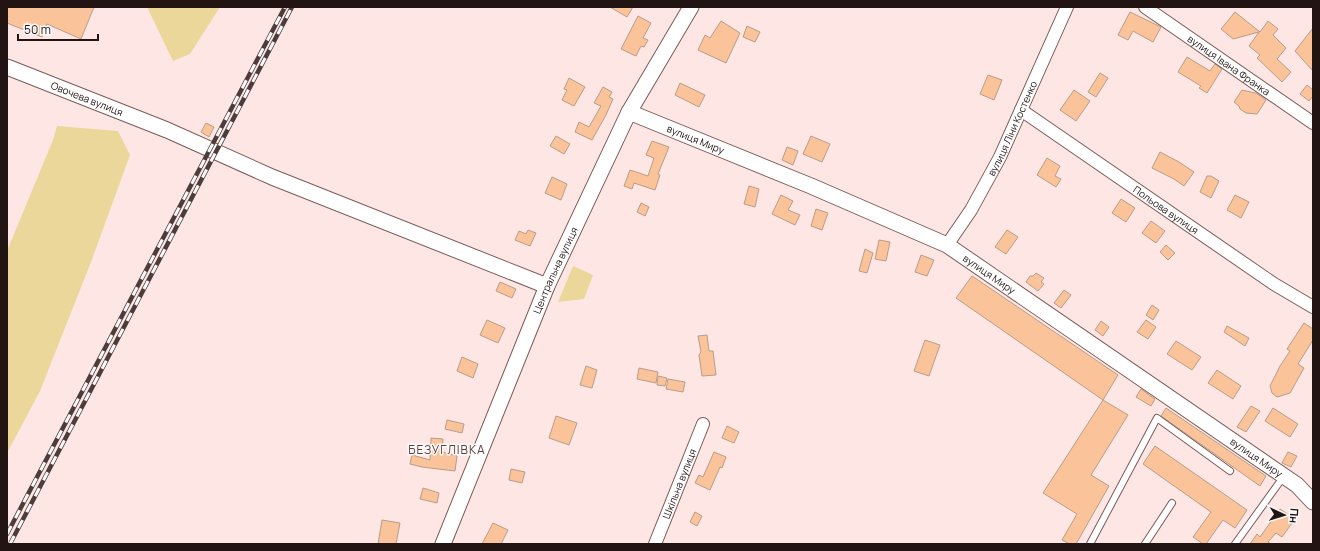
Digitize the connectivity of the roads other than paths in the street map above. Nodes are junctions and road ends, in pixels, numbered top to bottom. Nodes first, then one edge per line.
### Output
1 (691, 7) edge
2 (1067, 7) edge
3 (1145, 7) edge
4 (7, 67) edge
5 (1021, 110) junction
6 (629, 112) junction
7 (1313, 123) edge
8 (947, 245) junction
9 (547, 286) junction
10 (1313, 307) edge
11 (703, 424) dead end
12 (1230, 471) dead end
13 (1284, 476) junction
14 (1313, 502) edge
15 (1172, 503) dead end
16 (443, 544) edge
17 (655, 544) edge
18 (1090, 544) edge
19 (1145, 544) edge
20 (1235, 544) edge

1 - 6 street, Центральна вулиця
2 - 5 street, вулиця Ліни Костенко
3 - 7 street, вулиця Івана Франка
4 - 9 street, Овочева вулиця
5 - 8 street, вулиця Ліни Костенко
5 - 10 street, Польова вулиця
6 - 8 street, вулиця Миру
6 - 9 street, Центральна вулиця
8 - 13 street, вулиця Миру
9 - 16 street, Центральна вулиця
11 - 17 street, Шкільна вулиця
12 - 18 lane
13 - 14 street, вулиця Миру
13 - 20 lane
15 - 19 lane

